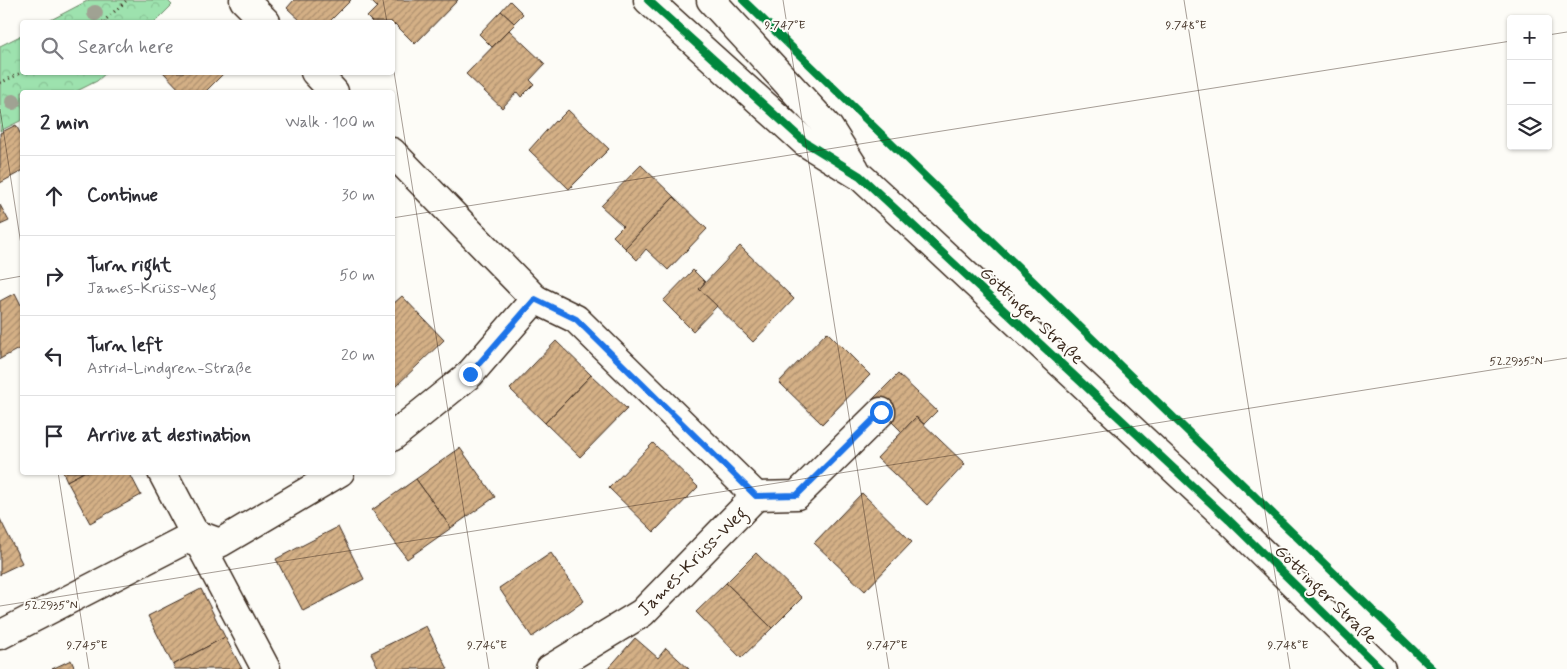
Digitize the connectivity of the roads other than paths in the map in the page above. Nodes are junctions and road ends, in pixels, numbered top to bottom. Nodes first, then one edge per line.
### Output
1 (244, 0) edge
2 (648, 0) edge
3 (711, 0) edge
4 (264, 20) edge
5 (318, 75) edge
6 (332, 90) edge
7 (395, 155) edge
8 (860, 176) junction
9 (535, 299) junction
10 (881, 412) dead end
11 (395, 435) edge
12 (164, 475) edge
13 (335, 475) edge
14 (756, 496) junction
15 (196, 534) junction
16 (0, 635) edge
17 (266, 669) edge
18 (550, 669) edge
19 (1381, 669) edge

1 - 4 street
2 - 8 street, Göttinger Straße
3 - 8 street, Göttinger Straße
5 - 6 street
7 - 9 street, James-Krüss-Weg
8 - 19 street, Göttinger Straße
9 - 11 street
9 - 14 street, James-Krüss-Weg
10 - 14 street
12 - 15 street
13 - 15 street
14 - 18 street, James-Krüss-Weg
15 - 16 street
15 - 17 street

